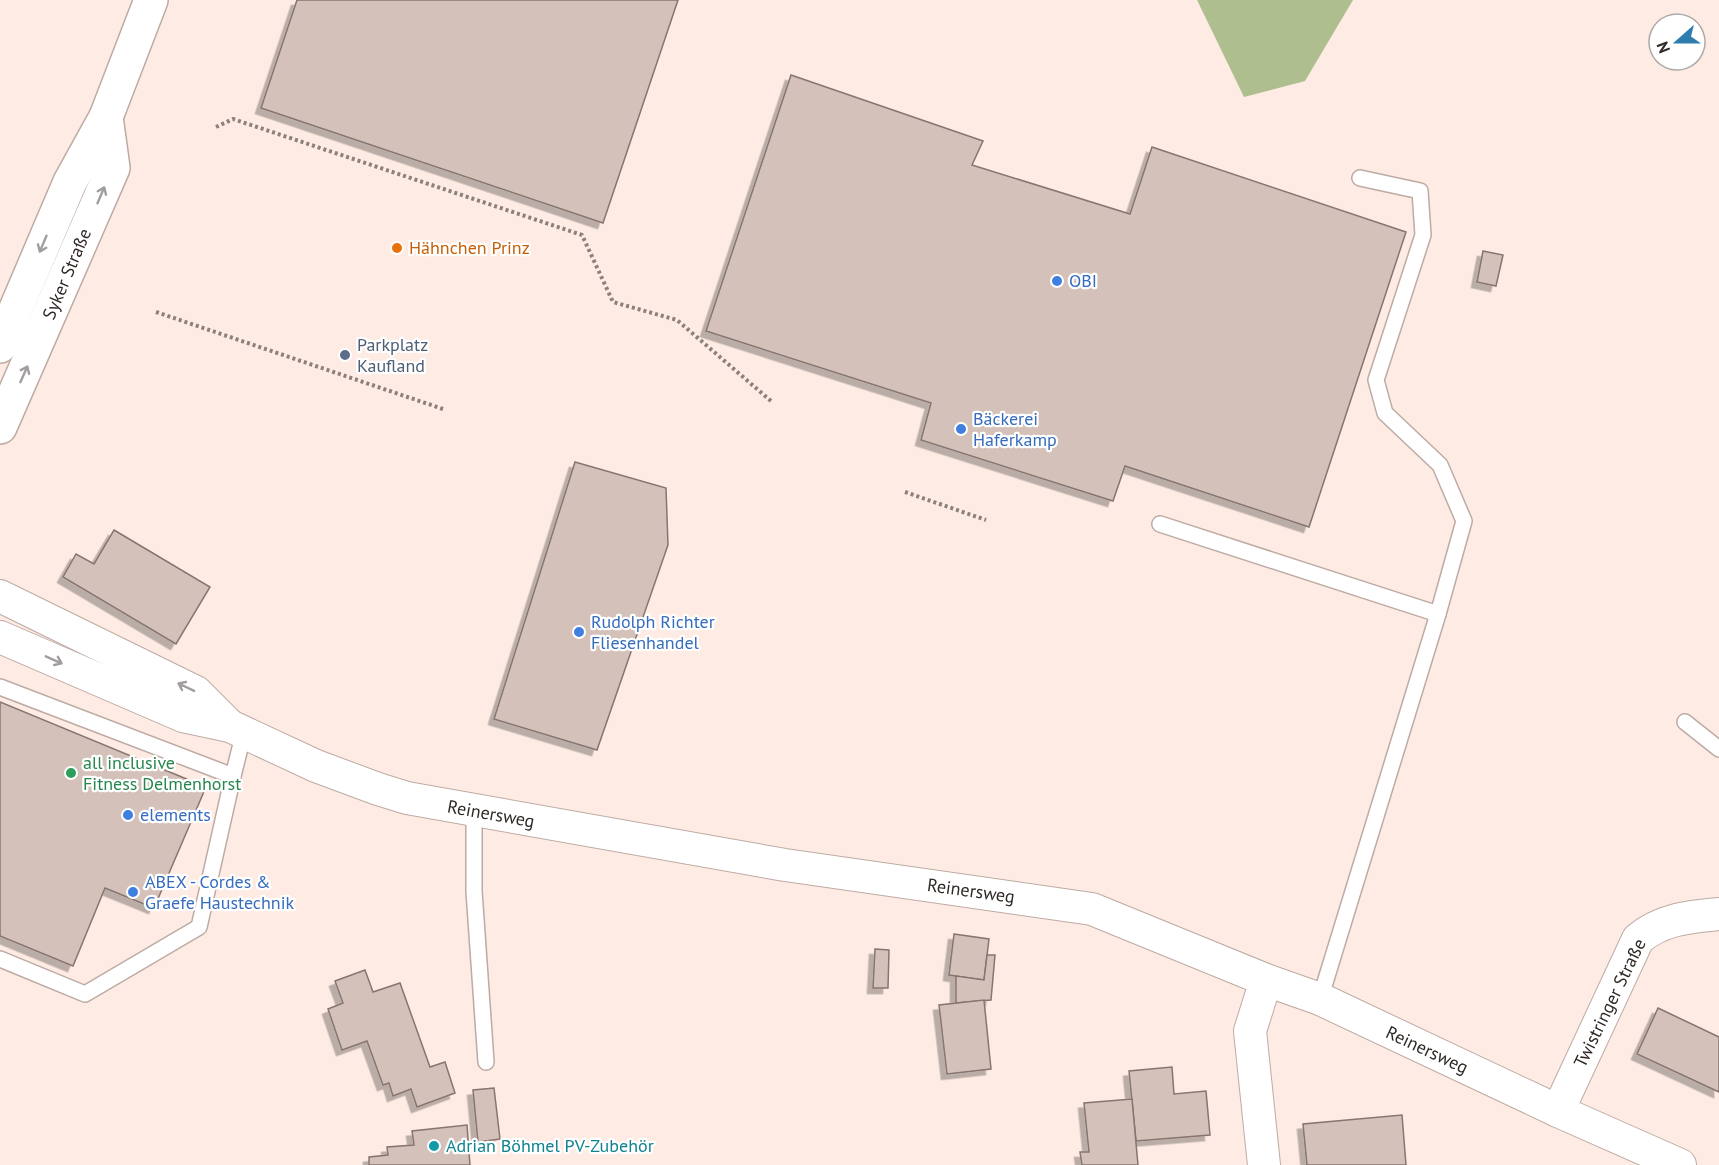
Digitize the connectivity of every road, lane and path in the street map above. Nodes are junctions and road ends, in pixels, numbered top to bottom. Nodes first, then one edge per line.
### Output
1 (151, 0) edge
2 (106, 117) junction
3 (216, 127) dead end
4 (1360, 178) dead end
5 (156, 312) dead end
6 (0, 346) edge
7 (771, 401) dead end
8 (443, 409) dead end
9 (0, 427) edge
10 (905, 492) dead end
11 (986, 520) dead end
12 (1161, 524) dead end
13 (0, 596) edge
14 (1438, 614) junction
15 (0, 636) edge
16 (0, 687) edge
17 (1685, 722) dead end
18 (237, 729) junction
19 (1719, 749) edge
20 (233, 776) junction
21 (474, 811) junction
22 (1719, 914) edge
23 (0, 960) edge
24 (1266, 980) junction
25 (1320, 999) junction
26 (486, 1062) dead end
27 (1558, 1111) junction
28 (1263, 1165) edge
29 (1680, 1165) edge

1 - 2 main road, Syker Straße
2 -> 6 main road, Syker Straße
9 -> 2 main road, Syker Straße
3 - 7 path
4 - 14 lane
5 - 8 path
10 - 11 path
12 - 14 lane
18 -> 13 street, Reinersweg
14 - 25 lane
15 -> 18 street, Reinersweg
16 - 20 lane
17 - 19 lane
18 - 20 lane
18 - 21 street, Reinersweg
20 - 23 lane
21 - 24 street, Reinersweg
21 - 26 lane
22 - 27 street, Twistringer Straße
24 - 25 street, Reinersweg
24 - 28 street
25 - 27 street, Reinersweg
27 - 29 street, Reinersweg

